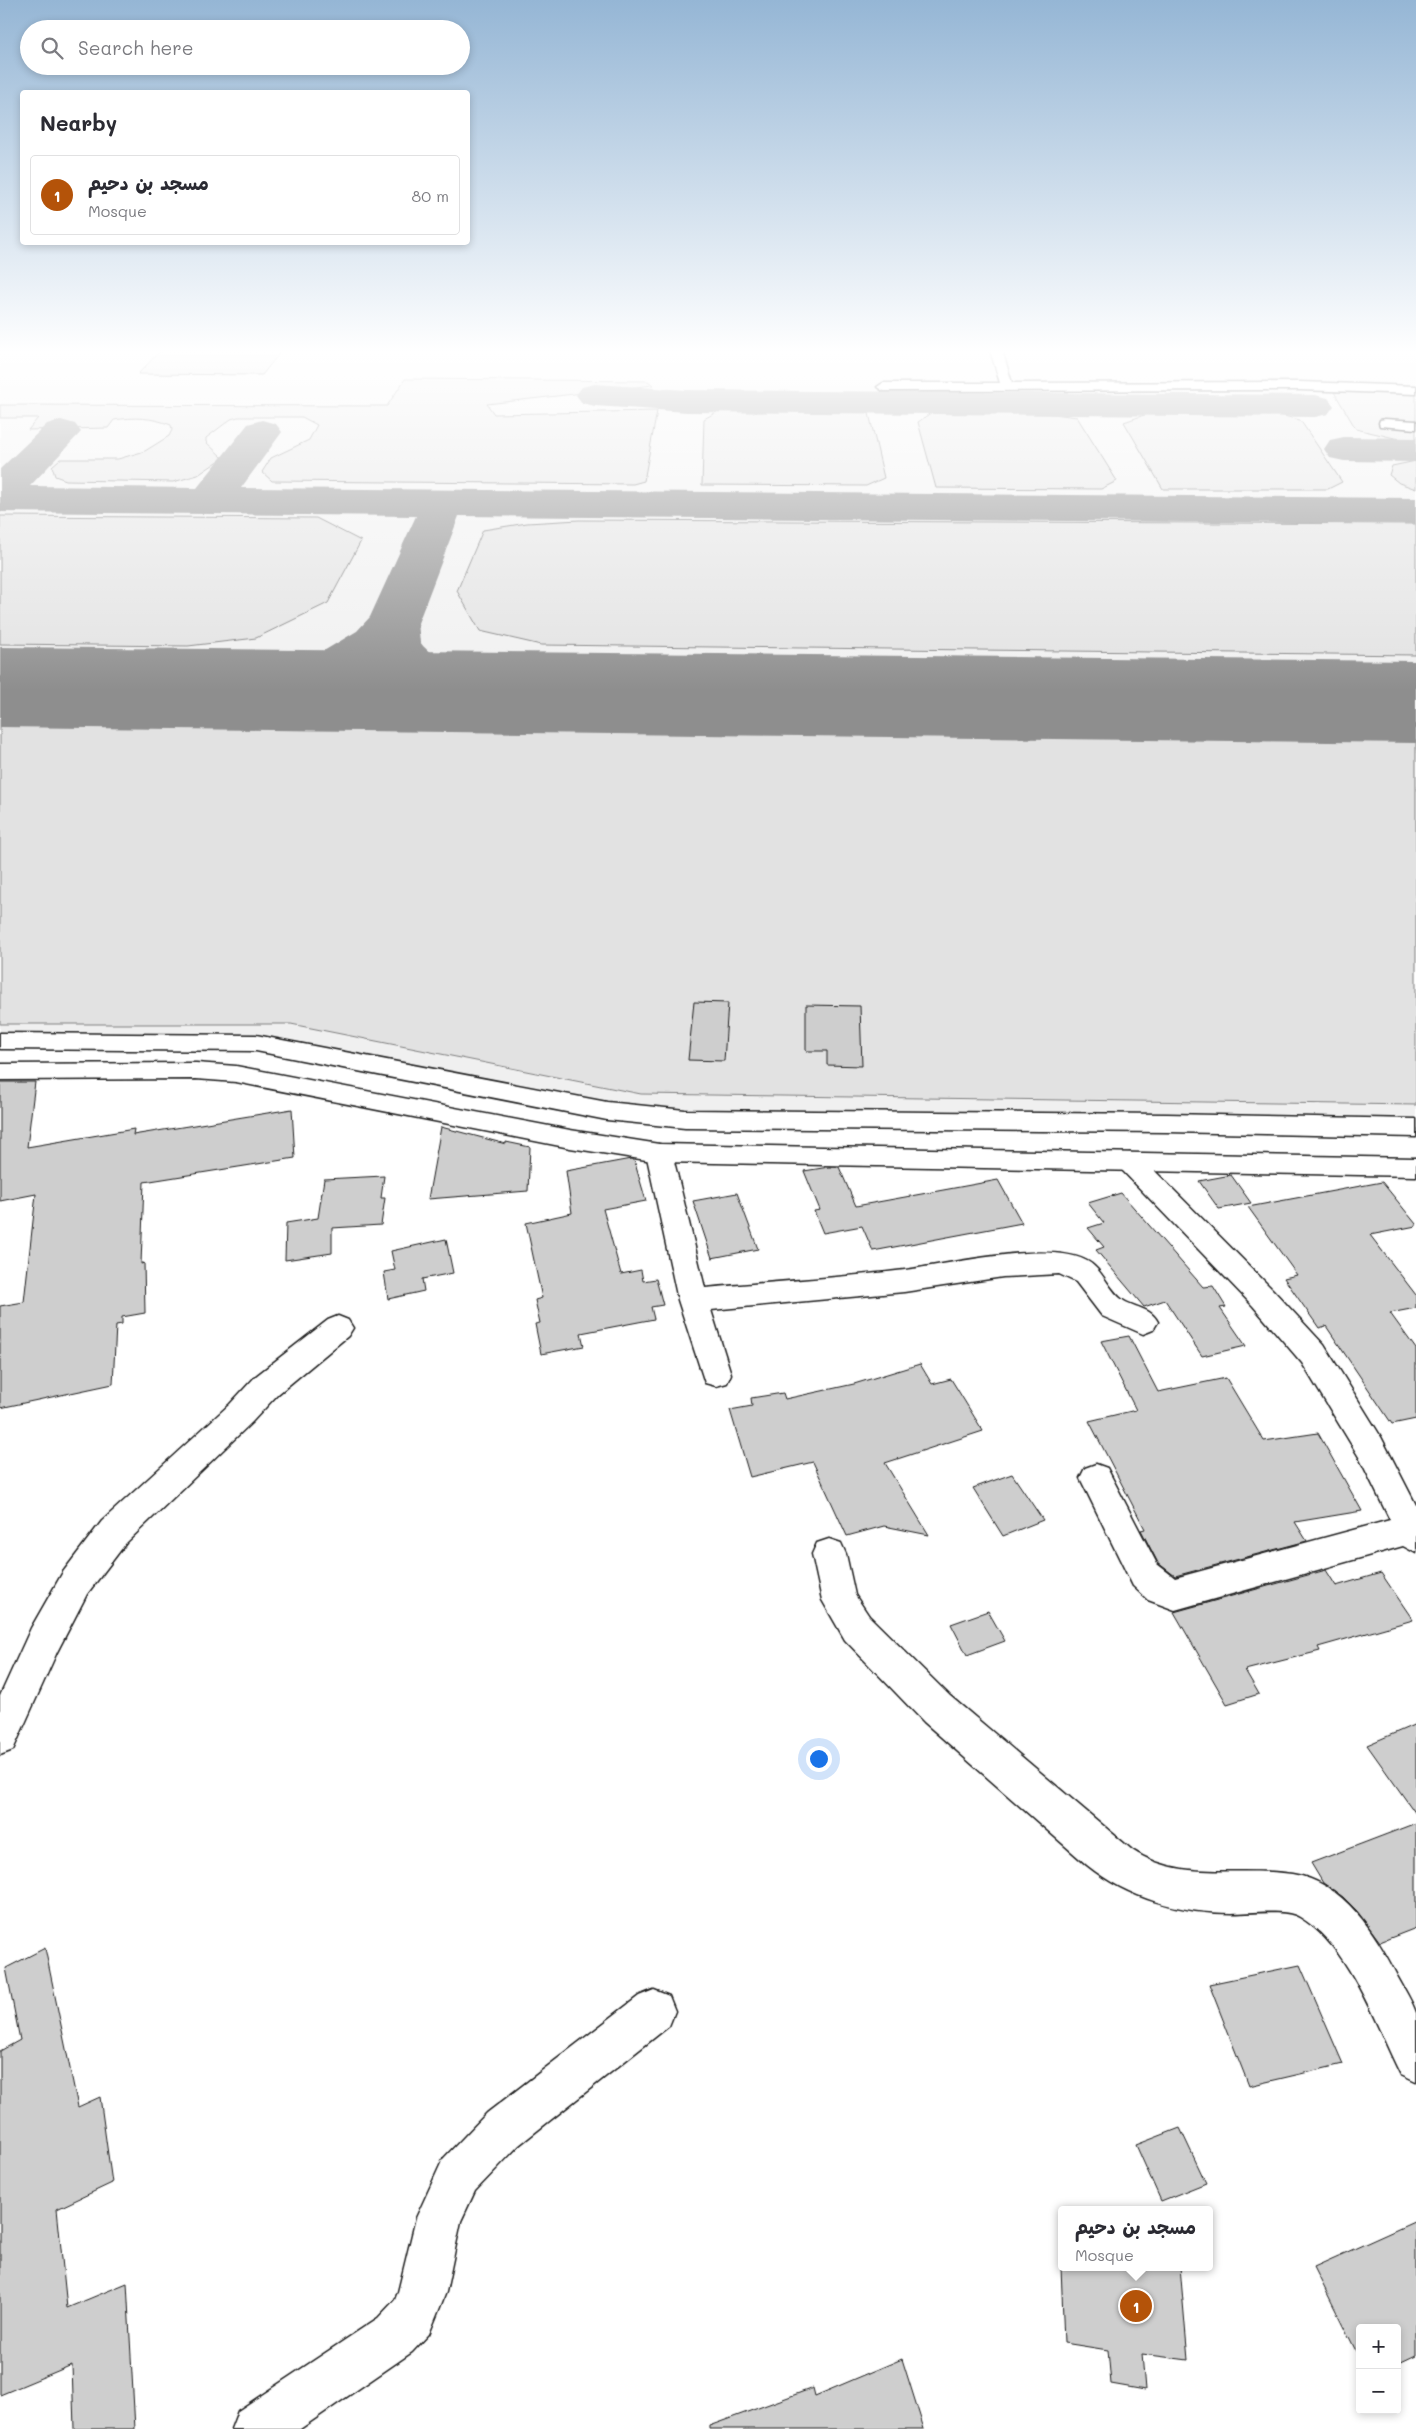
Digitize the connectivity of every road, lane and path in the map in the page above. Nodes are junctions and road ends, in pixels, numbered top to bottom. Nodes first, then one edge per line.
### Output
1 (0, 1041) edge
2 (0, 1072) edge
3 (1416, 1128) edge
4 (659, 1153) junction
5 (1130, 1162) junction
6 (1416, 1167) edge
7 (693, 1300) junction
8 (1143, 1322) dead end
9 (338, 1328) dead end
10 (716, 1374) dead end
11 (1096, 1478) dead end
12 (1414, 1534) edge
13 (828, 1554) dead end
14 (0, 1737) edge
15 (654, 2012) dead end
16 (1416, 2060) edge
17 (256, 2429) edge

1 - 3 street
2 - 4 street
4 - 5 street
4 - 7 street
5 - 6 street
5 - 12 street
7 - 8 street
7 - 10 street
9 - 14 street
11 - 12 street
13 - 16 street
15 - 17 street

